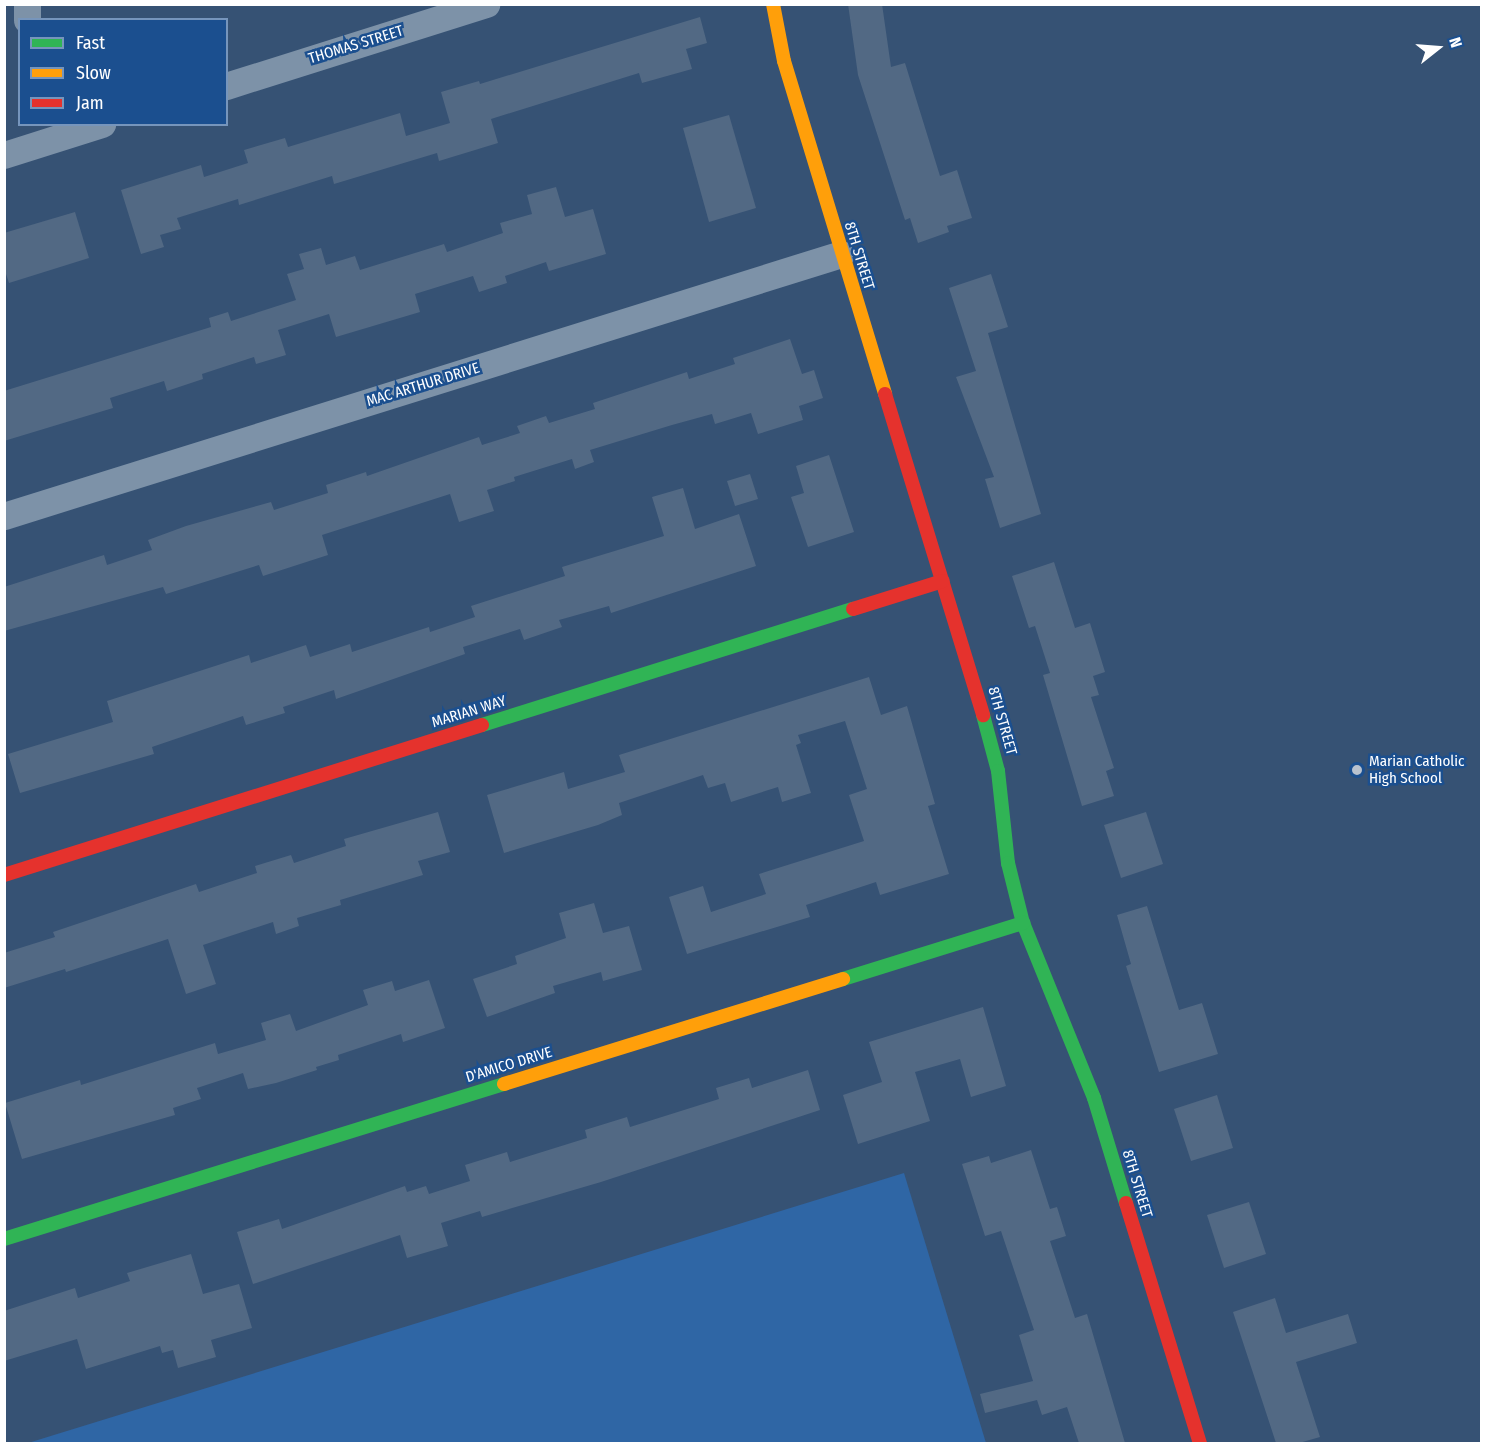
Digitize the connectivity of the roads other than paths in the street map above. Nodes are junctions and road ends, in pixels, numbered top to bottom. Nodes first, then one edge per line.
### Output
1 (486, 4) edge
2 (773, 4) edge
3 (228, 85) edge
4 (89, 126) edge
5 (44, 133) edge
6 (4, 155) edge
7 (841, 254) junction
8 (4, 516) edge
9 (943, 581) junction
10 (4, 874) edge
11 (1023, 923) junction
12 (4, 1239) edge
13 (1200, 1443) edge

1 - 3 street, THOMAS STREET
2 - 7 street, 8TH STREET
4 - 5 street
5 - 6 street
7 - 8 street, MAC ARTHUR DRIVE
7 - 9 street, 8TH STREET
9 - 10 street, MARIAN WAY
9 - 11 street, 8TH STREET
11 - 12 street, D'AMICO DRIVE
11 - 13 street, 8TH STREET

